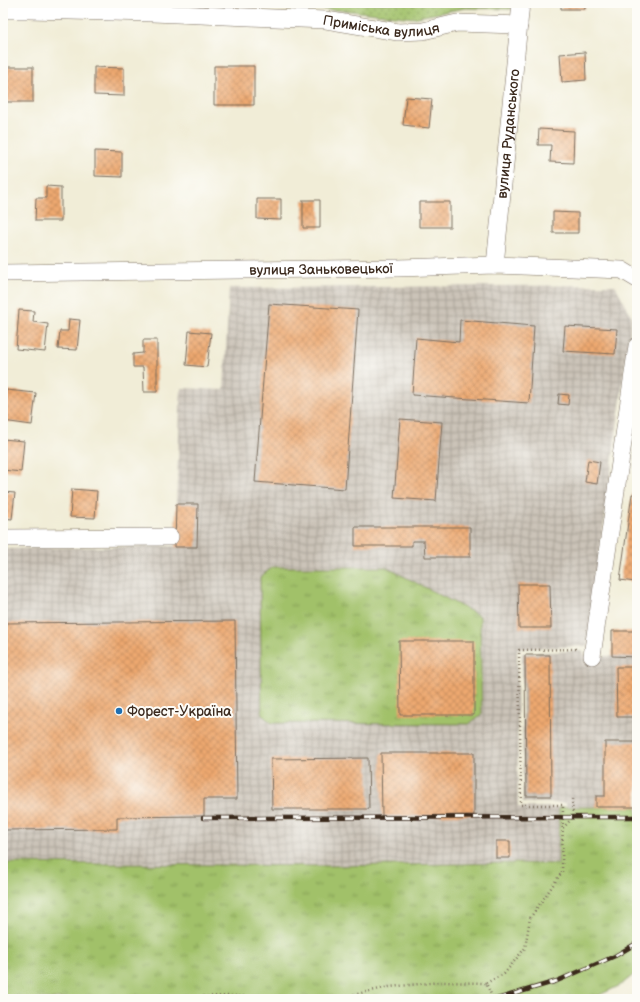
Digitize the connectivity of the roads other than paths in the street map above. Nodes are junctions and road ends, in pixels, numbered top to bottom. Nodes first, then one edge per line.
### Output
1 (521, 3) edge
2 (3, 10) edge
3 (519, 25) junction
4 (495, 265) junction
5 (3, 273) edge
6 (637, 279) edge
7 (637, 346) edge
8 (3, 538) edge
9 (170, 538) dead end
10 (593, 652) road end

1 - 3 street, вулиця Руданського
2 - 3 street, Приміська вулиця
3 - 4 street, вулиця Руданського
4 - 5 street, вулиця Заньковецької
4 - 6 street, вулиця Заньковецької
7 - 10 street
8 - 9 street

